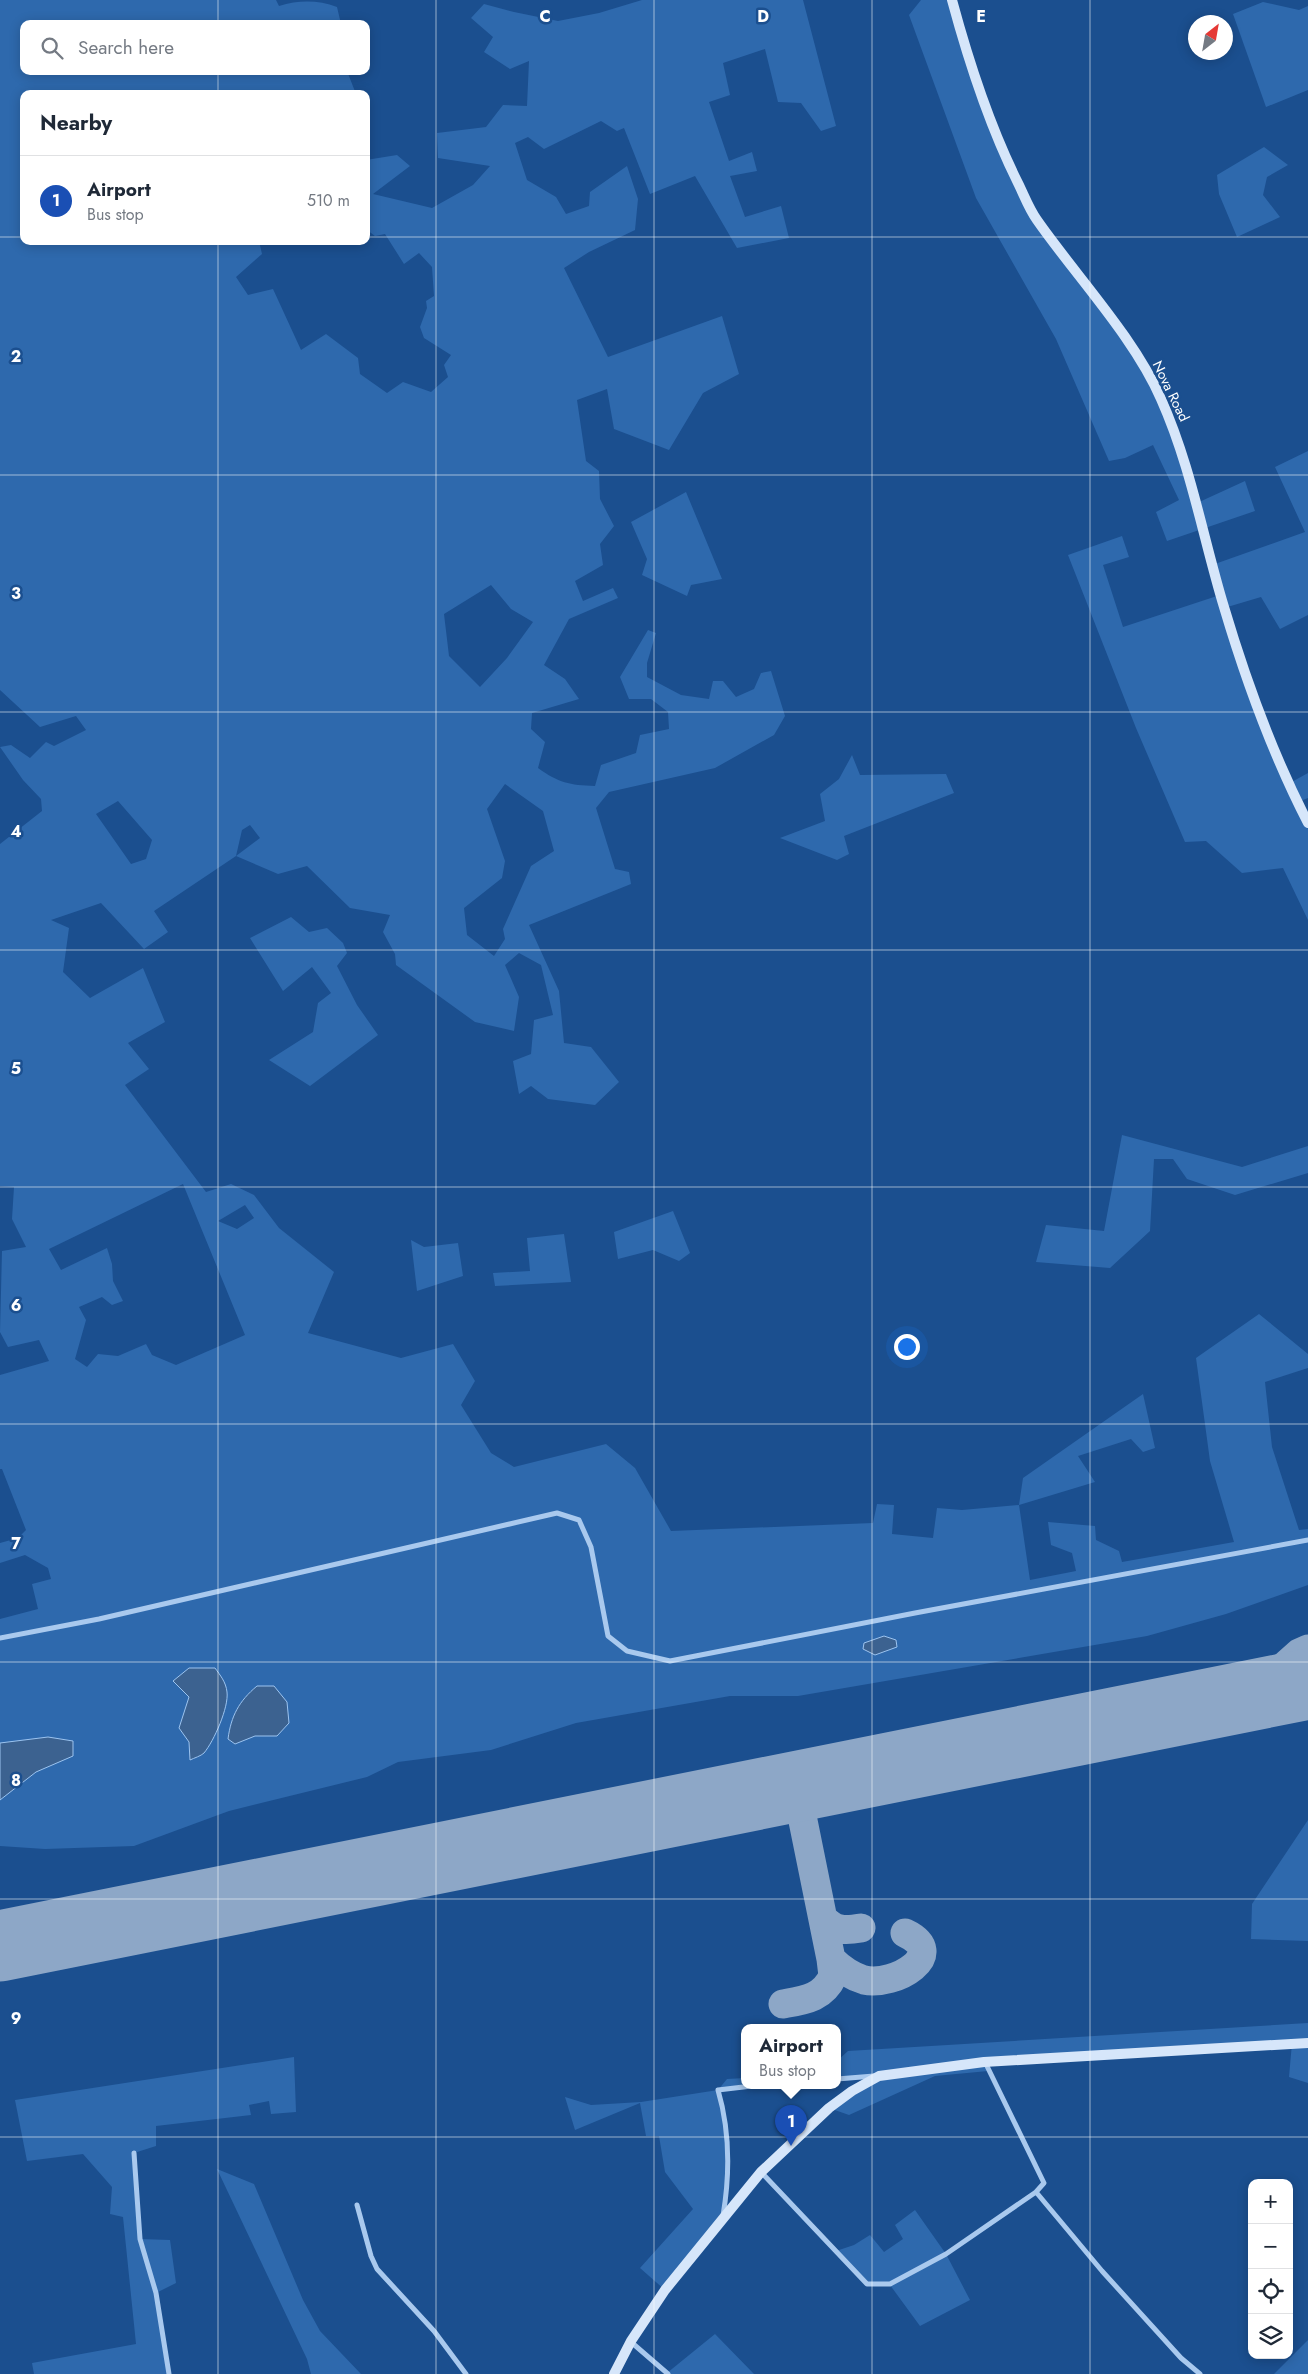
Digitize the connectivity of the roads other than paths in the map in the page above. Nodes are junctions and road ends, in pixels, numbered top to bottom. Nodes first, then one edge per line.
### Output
1 (952, 0) edge
2 (1308, 823) edge
3 (1308, 1540) edge
4 (0, 1638) edge
5 (1308, 2043) edge
6 (984, 2062) junction
7 (879, 2076) junction
8 (841, 2079) edge
9 (741, 2087) edge
10 (134, 2153) dead end
11 (761, 2172) junction
12 (1036, 2192) junction
13 (357, 2205) dead end
14 (723, 2216) junction
15 (631, 2341) junction
16 (169, 2374) edge
17 (466, 2374) edge
18 (614, 2374) edge
19 (668, 2374) edge
20 (1200, 2374) edge

1 - 2 street, Nova Road
3 - 4 street
5 - 6 street
6 - 7 street
6 - 12 street
7 - 8 street
7 - 11 street
9 - 14 street
10 - 16 street
11 - 12 street
11 - 14 street
12 - 20 street
13 - 17 street
14 - 15 street
15 - 18 street
15 - 19 street

